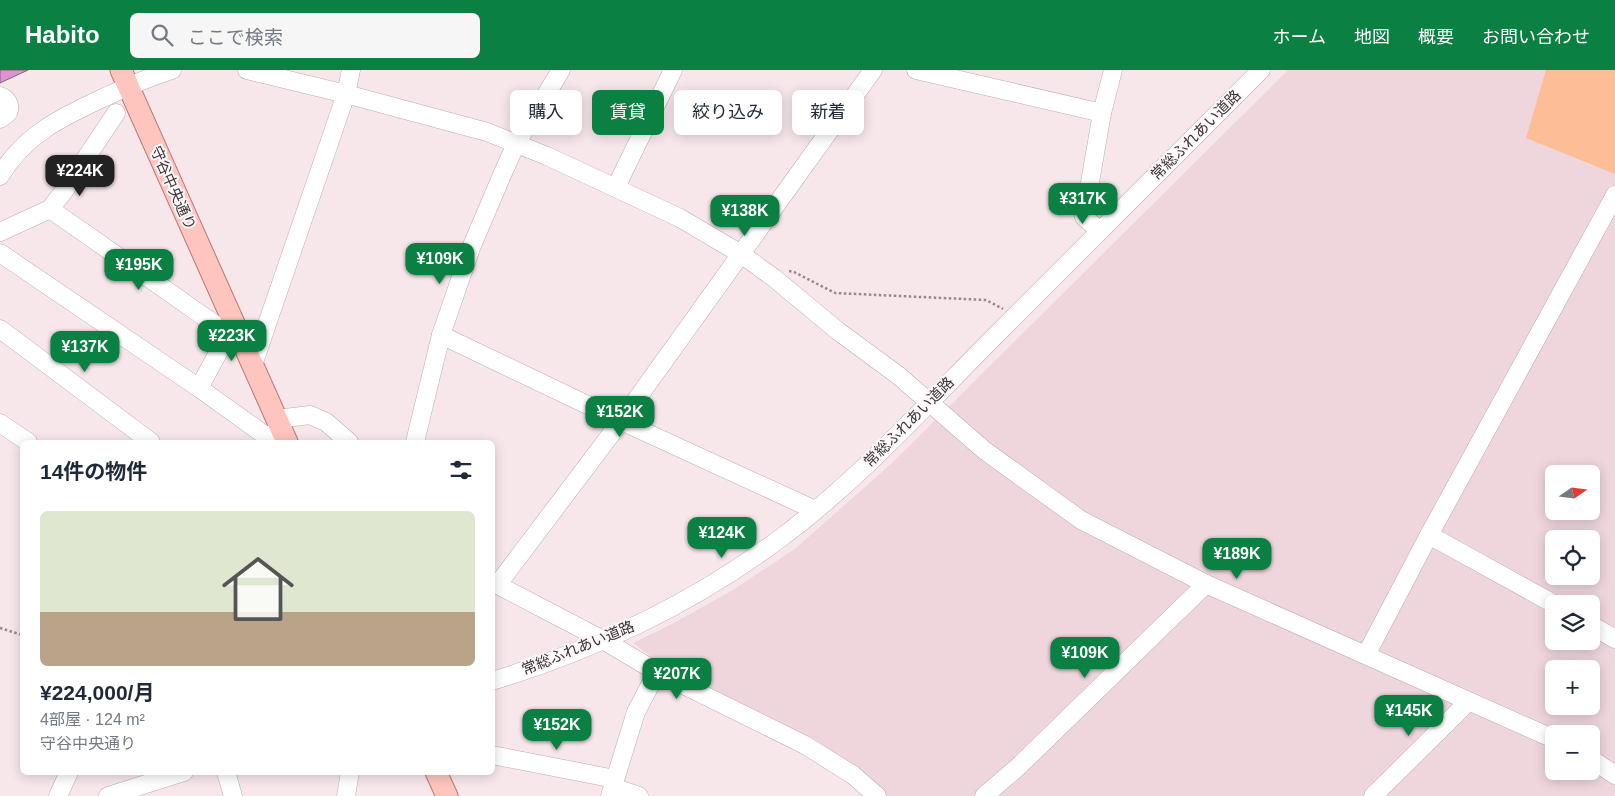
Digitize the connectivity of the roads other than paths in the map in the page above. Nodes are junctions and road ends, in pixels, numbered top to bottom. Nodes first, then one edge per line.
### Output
1 (172, 70) edge
2 (248, 70) edge
3 (351, 70) edge
4 (561, 70) edge
5 (673, 70) edge
6 (873, 70) edge
7 (916, 70) edge
8 (1113, 70) edge
9 (1261, 70) edge
10 (124, 78) edge
11 (346, 94) junction
12 (0, 96) edge
13 (116, 113) dead end
14 (1102, 113) junction
15 (1, 119) edge
16 (516, 144) junction
17 (0, 176) edge
18 (616, 187) junction
19 (1615, 195) edge
20 (50, 209) junction
21 (1100, 231) junction
22 (0, 232) edge
23 (0, 254) edge
24 (741, 254) junction
25 (228, 327) junction
26 (0, 329) edge
27 (441, 335) junction
28 (253, 365) junction
29 (199, 388) junction
30 (929, 403) junction
31 (621, 421) junction
32 (0, 423) edge
33 (282, 431) edge
34 (25, 440) edge
35 (148, 440) edge
36 (348, 440) edge
37 (415, 440) edge
38 (815, 510) junction
39 (1429, 535) junction
40 (495, 583) edge
41 (1206, 584) junction
42 (1545, 599) edge
43 (1600, 630) edge
44 (1615, 639) edge
45 (603, 640) junction
46 (1366, 655) junction
47 (656, 672) junction
48 (495, 680) edge
49 (1468, 702) junction
50 (1545, 735) edge
51 (495, 756) edge
52 (1600, 765) edge
53 (67, 775) edge
54 (174, 775) edge
55 (227, 775) edge
56 (350, 775) edge
57 (437, 775) edge
58 (1615, 775) edge
59 (613, 787) edge
60 (58, 796) edge
61 (108, 796) edge
62 (233, 796) edge
63 (346, 796) edge
64 (447, 796) edge
65 (639, 796) edge
66 (876, 796) edge
67 (984, 796) edge
68 (1372, 796) edge

1 - 10 street
2 - 11 street
3 - 11 street
4 - 16 street
5 - 18 street
6 - 24 street
7 - 14 street
8 - 14 street
9 - 21 street, 常総ふれあい道路
10 - 17 street
10 - 25 main road, 守谷中央通り
11 - 16 street
11 - 28 street
12 - 15 street
13 - 20 street
14 - 21 street
16 - 18 street
16 - 27 street
18 - 24 street
19 - 39 street
20 - 22 street
20 - 25 street
21 - 30 street, 常総ふれあい道路
23 - 29 street
24 - 30 street
24 - 31 street
25 - 28 main road, 守谷中央通り
25 - 29 street
26 - 35 street
27 - 31 street
27 - 37 street
28 - 33 main road, 守谷中央通り
29 - 33 street
30 - 38 street, 常総ふれあい道路
30 - 41 street
31 - 38 street
31 - 40 street
32 - 34 street
33 - 36 street
38 - 45 street, 常総ふれあい道路
39 - 42 street
39 - 46 street
40 - 45 street
41 - 46 street
41 - 67 street
43 - 44 street
45 - 47 street
45 - 48 street, 常総ふれあい道路
46 - 49 street
47 - 59 street
47 - 66 street
49 - 50 street
49 - 68 street
51 - 59 street
52 - 58 street
53 - 60 street
54 - 61 street
55 - 62 street
56 - 63 street
57 - 64 main road
59 - 65 street

